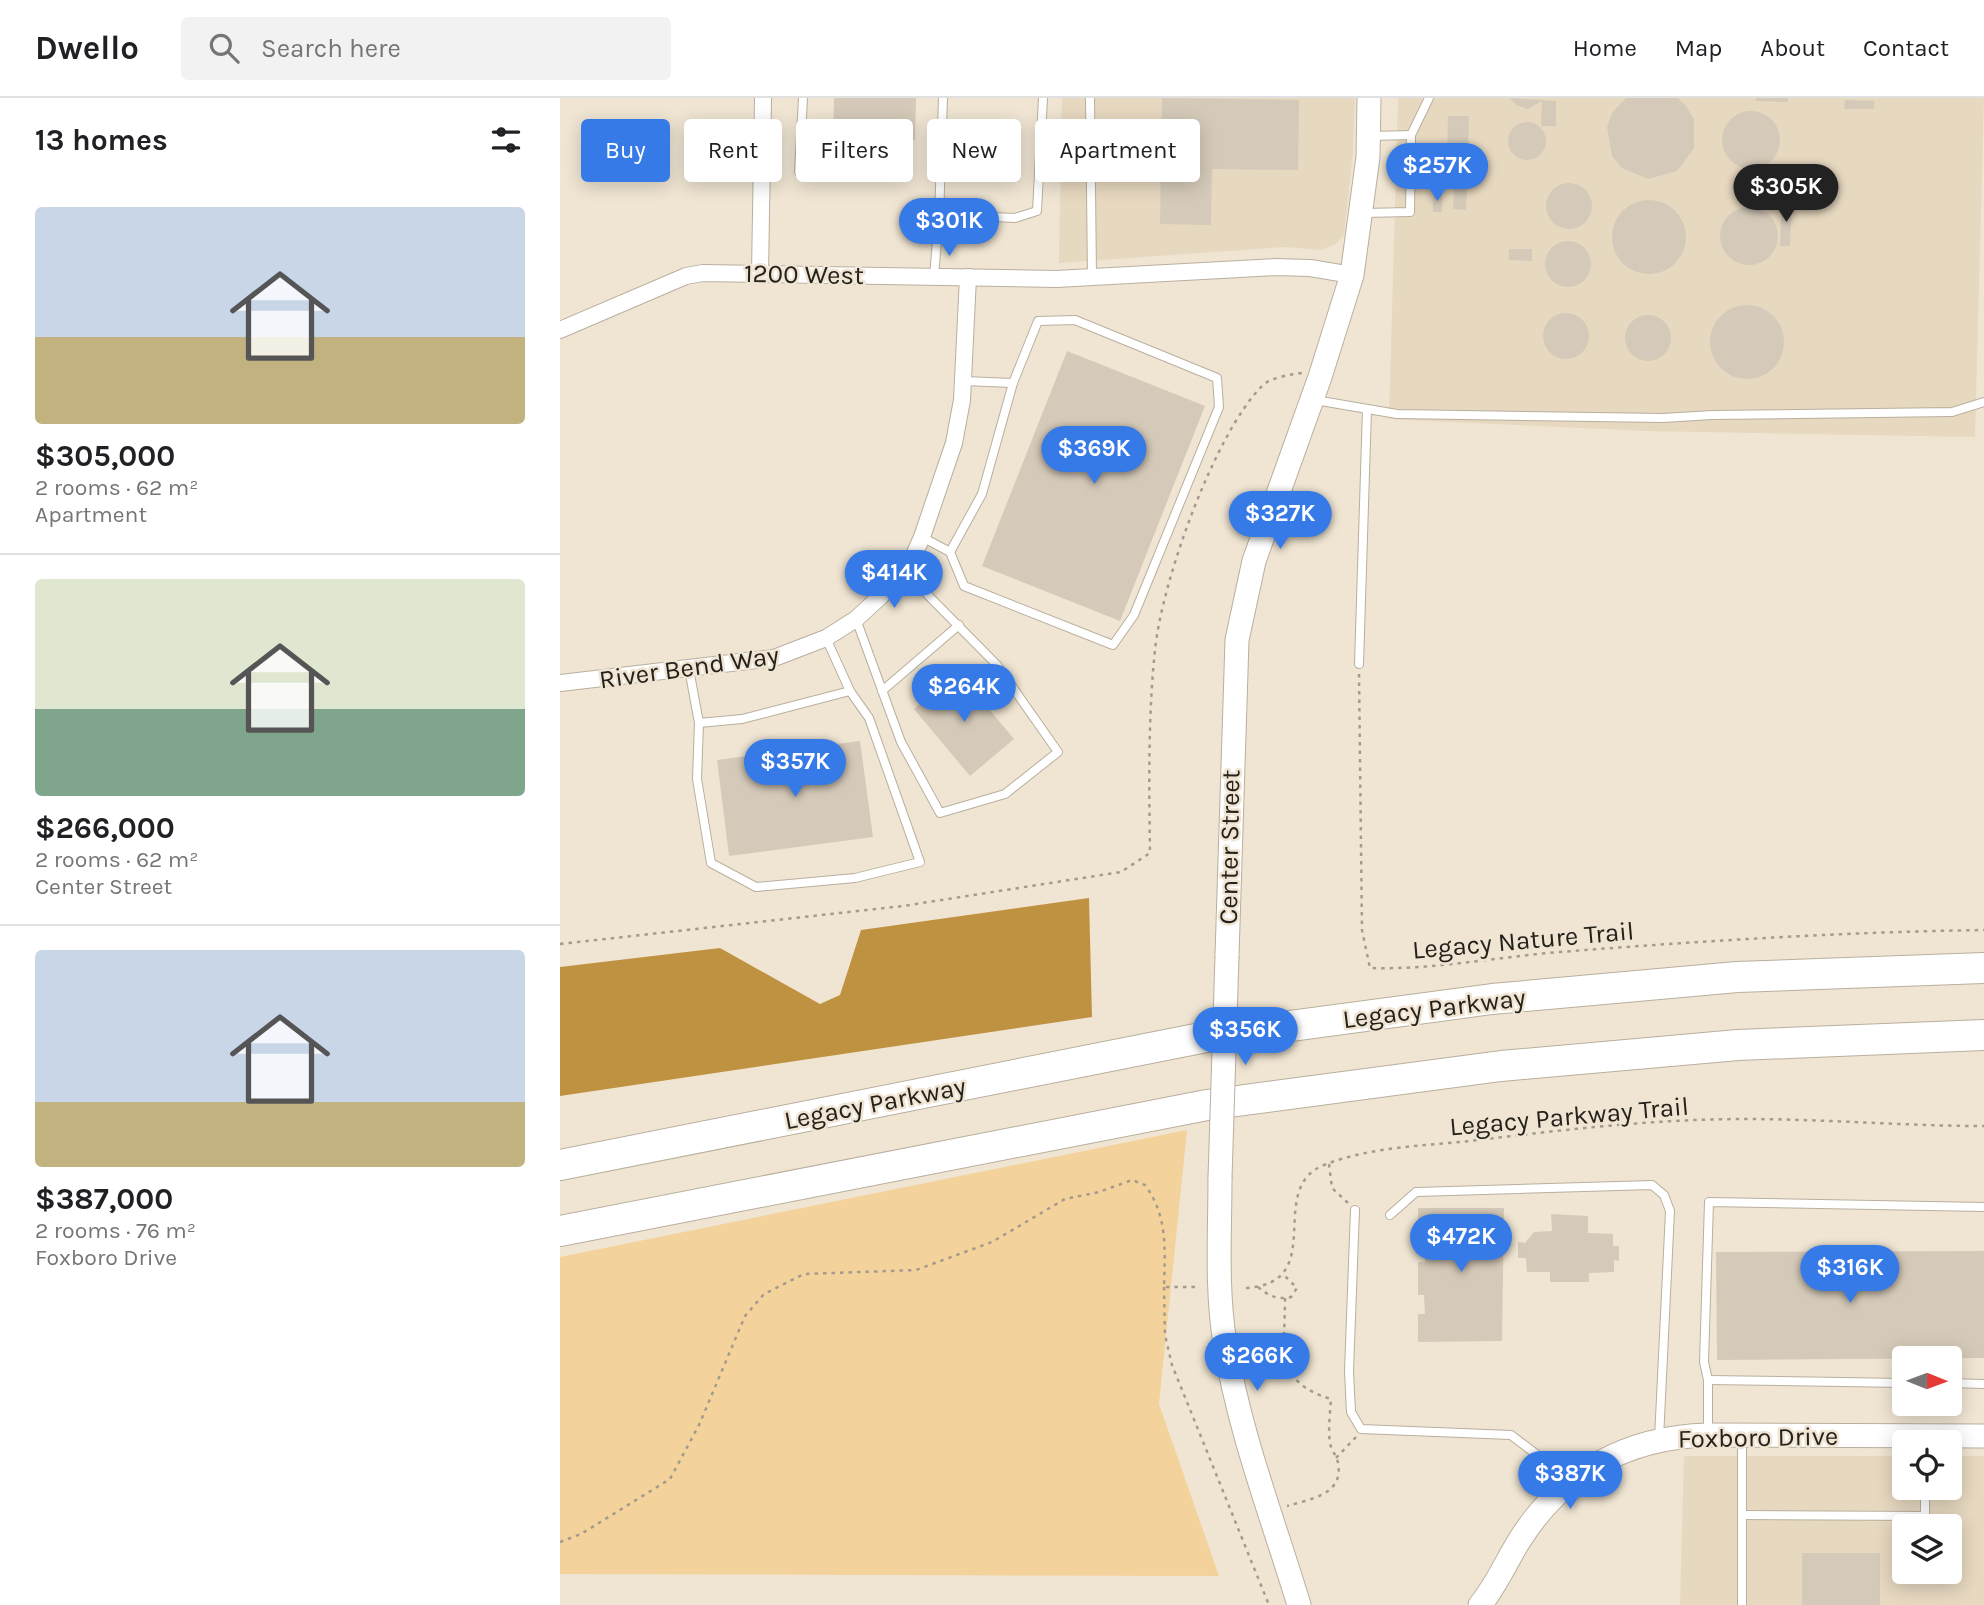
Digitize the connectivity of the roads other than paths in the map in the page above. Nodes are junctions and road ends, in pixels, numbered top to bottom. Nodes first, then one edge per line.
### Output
1 (763, 98) edge
2 (803, 98) edge
3 (943, 98) edge
4 (1043, 98) edge
5 (1090, 98) edge
6 (1369, 98) edge
7 (1429, 98) edge
8 (802, 119) edge
9 (1411, 135) junction
10 (1368, 136) junction
11 (1361, 213) junction
12 (939, 218) junction
13 (760, 274) junction
14 (1352, 275) junction
15 (934, 276) junction
16 (968, 277) junction
17 (1092, 277) junction
18 (560, 330) edge
19 (964, 381) junction
20 (1013, 383) junction
21 (1312, 399) junction
22 (1984, 402) edge
23 (1367, 409) junction
24 (922, 537) junction
25 (950, 552) junction
26 (903, 570) junction
27 (856, 620) junction
28 (958, 625) junction
29 (826, 639) junction
30 (1359, 664) road end
31 (689, 669) junction
32 (560, 683) edge
33 (850, 691) junction
34 (883, 691) junction
35 (699, 723) junction
36 (1984, 968) edge
37 (1984, 1035) edge
38 (560, 1165) edge
39 (1984, 1207) edge
40 (1355, 1210) road end
41 (1390, 1215) dead end
42 (560, 1231) edge
43 (1708, 1380) junction
44 (1892, 1382) edge
45 (1962, 1383) edge
46 (1984, 1384) edge
47 (1708, 1435) junction
48 (1742, 1436) junction
49 (1984, 1436) edge
50 (1962, 1437) edge
51 (1892, 1438) edge
52 (1659, 1439) junction
53 (1561, 1488) junction
54 (1925, 1500) edge
55 (1742, 1515) junction
56 (1298, 1605) edge
57 (1480, 1605) edge
58 (1742, 1605) edge

1 - 13 street
2 - 8 lane
3 - 12 lane
4 - 12 lane
5 - 17 lane
6 - 10 street, Center Street
7 - 9 lane
9 - 10 lane
9 - 11 lane
10 - 11 street, Center Street
11 - 14 street, Center Street
12 - 15 lane
13 - 15 street, 1200 West
13 - 18 street, 1200 West
14 - 17 street, 1200 West
14 - 21 street, Center Street
15 - 16 street, 1200 West
16 - 17 street, 1200 West
16 - 19 street, River Bend Way
19 - 20 lane
19 - 24 street, River Bend Way
20 - 25 lane
20 - 25 lane
21 - 23 lane
21 - 56 street, Center Street, bridge
22 - 23 lane
23 - 30 lane
24 - 25 lane
24 - 26 street, River Bend Way
26 - 27 street, River Bend Way
26 - 28 lane
27 - 29 street, River Bend Way
27 - 34 lane
28 - 34 lane
28 - 34 lane
29 - 31 street, River Bend Way
29 - 33 lane
31 - 32 street, River Bend Way
31 - 35 lane
33 - 35 lane
33 - 35 lane
36 - 38 highway, Legacy Parkway
37 - 42 highway
39 - 43 lane
40 - 53 lane
41 - 52 lane
43 - 44 lane
43 - 47 lane
45 - 46 lane
47 - 48 street, Foxboro Drive
47 - 52 street, Foxboro Drive
48 - 51 street, Foxboro Drive
48 - 55 lane
49 - 50 street, Foxboro Drive
52 - 53 street, Foxboro Drive
53 - 57 street, Foxboro Drive
54 - 55 lane
55 - 58 lane

